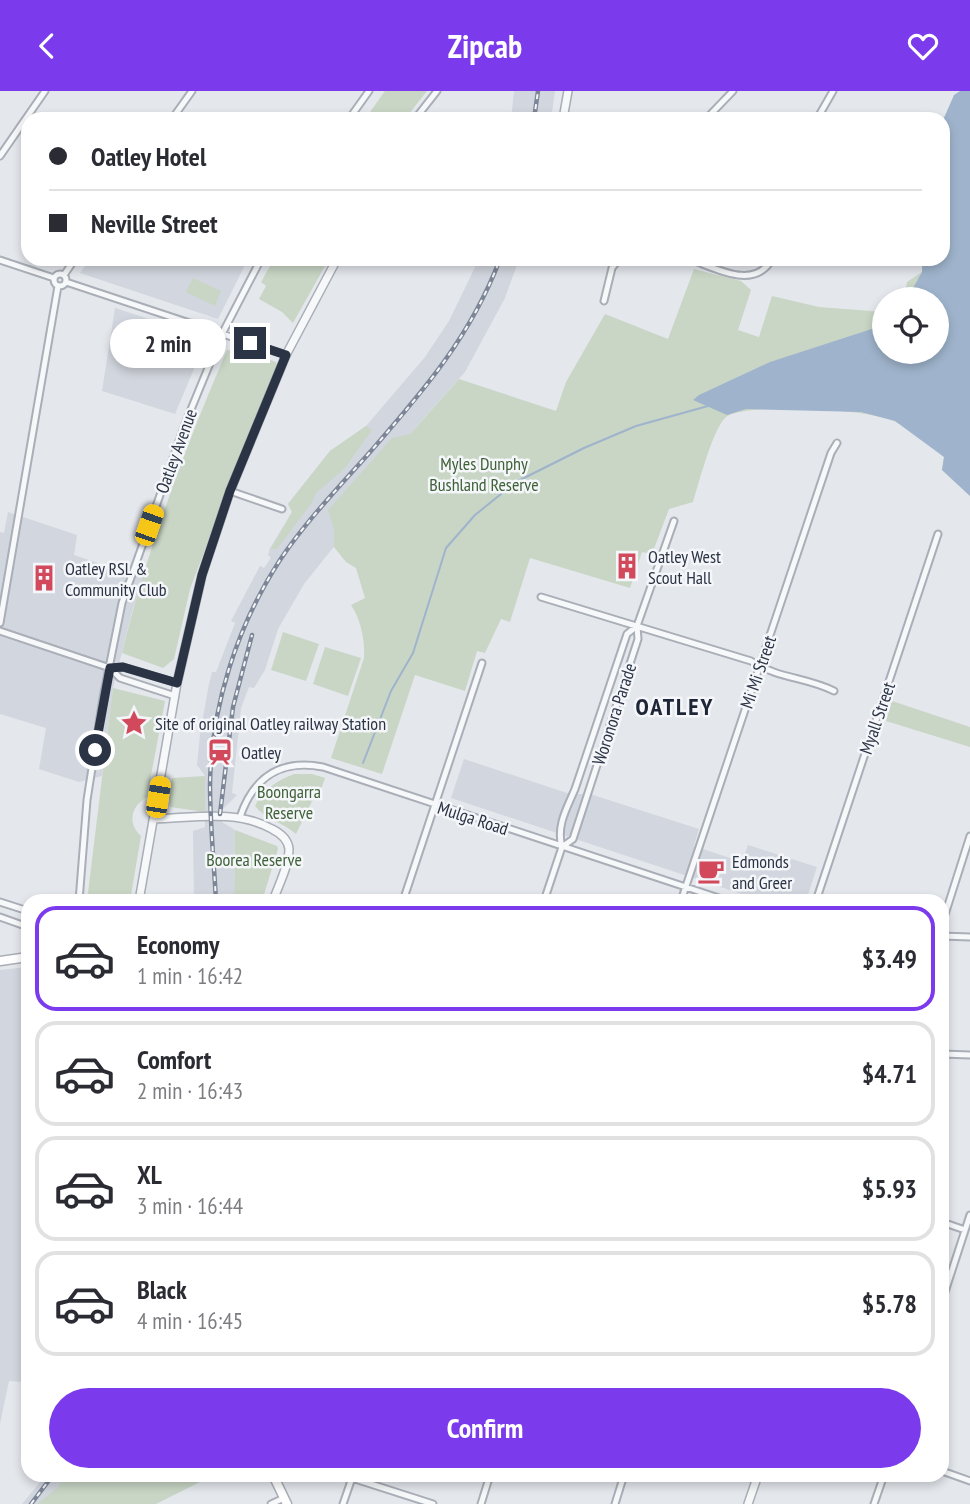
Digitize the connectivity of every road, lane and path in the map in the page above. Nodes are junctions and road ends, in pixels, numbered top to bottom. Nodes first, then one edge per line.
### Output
1 (44, 91) edge
2 (192, 91) edge
3 (369, 91) edge
4 (437, 91) edge
5 (568, 91) edge
6 (733, 91) edge
7 (833, 91) edge
8 (30, 112) edge
9 (177, 112) edge
10 (354, 112) edge
11 (420, 112) edge
12 (564, 112) edge
13 (713, 112) edge
14 (821, 112) edge
15 (21, 125) edge
16 (0, 156) edge
17 (0, 260) edge
18 (70, 266) edge
19 (257, 266) edge
20 (333, 266) edge
21 (614, 266) edge
22 (710, 266) edge
23 (768, 266) edge
24 (64, 275) junction
25 (54, 278) junction
26 (66, 282) junction
27 (58, 286) junction
28 (604, 301) dead end
29 (222, 334) junction
30 (286, 355) junction
31 (837, 443) dead end
32 (230, 491) junction
33 (282, 509) dead end
34 (674, 521) dead end
35 (938, 534) dead end
36 (541, 597) dead end
37 (0, 623) edge
38 (637, 627) junction
39 (0, 631) edge
40 (482, 663) dead end
41 (760, 667) junction
42 (110, 668) junction
43 (177, 683) junction
44 (611, 684) junction
45 (622, 688) junction
46 (834, 691) dead end
47 (175, 696) junction
48 (597, 725) junction
49 (609, 729) junction
50 (575, 789) junction
51 (587, 794) junction
52 (435, 805) junction
53 (240, 817) junction
54 (154, 819) junction
55 (970, 836) edge
56 (562, 847) junction
57 (685, 887) junction
58 (80, 894) edge
59 (140, 894) edge
60 (275, 894) edge
61 (405, 894) edge
62 (546, 894) edge
63 (683, 894) edge
64 (706, 894) edge
65 (818, 894) edge
66 (0, 902) edge
67 (949, 902) edge
68 (21, 909) edge
69 (0, 917) edge
70 (21, 924) edge
71 (949, 936) edge
72 (970, 937) edge
73 (21, 958) edge
74 (0, 961) edge
75 (949, 1054) edge
76 (970, 1055) edge
77 (970, 1215) edge
78 (949, 1224) edge
79 (965, 1230) junction
80 (949, 1279) edge
81 (949, 1474) edge
82 (970, 1481) edge
83 (276, 1482) edge
84 (350, 1482) edge
85 (369, 1482) edge
86 (488, 1482) edge
87 (622, 1482) edge
88 (756, 1482) edge
89 (882, 1482) edge
90 (285, 1501) edge
91 (271, 1504) edge
92 (343, 1504) edge
93 (433, 1504) edge
94 (481, 1504) edge
95 (615, 1504) edge
96 (748, 1504) edge
97 (874, 1504) edge

1 - 8 street
2 - 9 street
3 - 10 street
4 - 11 street
5 - 12 street
6 - 13 street
7 - 14 street
15 - 16 street
17 - 25 street
18 - 24 street
19 - 29 street, Oatley Avenue
20 - 30 street
21 - 28 street
22 - 23 street
24 - 25 street
24 - 26 street
25 - 27 street
26 - 27 street
26 - 29 street
27 - 37 street
29 - 30 street
29 - 42 street, Oatley Avenue
30 - 32 street
31 - 41 street, Mi Mi Street
32 - 33 street
32 - 43 street
34 - 38 street, Woronora Parade
35 - 65 street, Myall Street
36 - 38 street
38 - 41 street
38 - 44 street
38 - 45 street, Woronora Parade
39 - 42 street
40 - 52 street
41 - 46 street
41 - 57 street, Mi Mi Street
42 - 43 street
42 - 47 street
42 - 58 street, Oatley Avenue
43 - 47 street
44 - 45 street
44 - 48 street
45 - 49 street, Woronora Parade
47 - 54 street
48 - 49 street
48 - 50 street
49 - 51 street, Woronora Parade
50 - 51 street
50 - 56 street
51 - 56 street, Woronora Parade
52 - 53 street, Mulga Road
52 - 56 street, Mulga Road
52 - 61 street
53 - 54 street
53 - 60 street
54 - 59 street
55 - 67 street
56 - 57 street, Mulga Road
56 - 62 street, Woronora Parade
57 - 63 street, Mi Mi Street
57 - 64 street, Mulga Road
66 - 68 street
69 - 70 street
71 - 72 street
73 - 74 main road
75 - 76 street
77 - 79 street
78 - 79 street
79 - 80 street
81 - 82 street
83 - 90 main road
84 - 92 street
85 - 93 street
86 - 94 street
87 - 95 street
88 - 96 street
89 - 97 street
90 - 91 street

